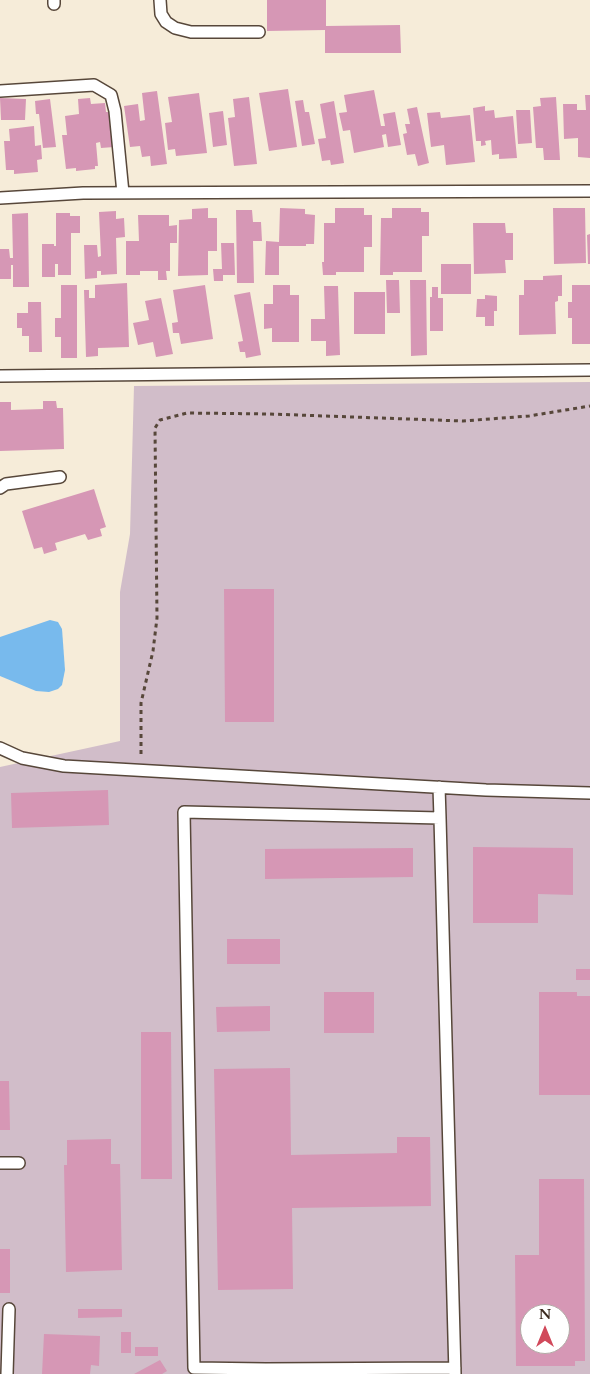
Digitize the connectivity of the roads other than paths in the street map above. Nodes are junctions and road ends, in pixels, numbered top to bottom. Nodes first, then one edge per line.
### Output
1 (160, 0) edge
2 (259, 32) dead end
3 (0, 91) edge
4 (590, 191) edge
5 (123, 192) junction
6 (0, 198) edge
7 (590, 370) edge
8 (0, 376) edge
9 (60, 477) dead end
10 (0, 488) edge
11 (0, 748) edge
12 (439, 787) junction
13 (590, 793) edge
14 (440, 818) junction
15 (0, 1163) edge
16 (20, 1163) dead end
17 (9, 1309) dead end
18 (455, 1371) edge
19 (266, 1372) edge
20 (7, 1374) edge

1 - 2 lane
3 - 5 lane
4 - 5 lane
5 - 6 lane
7 - 8 lane
9 - 10 lane
11 - 12 lane
12 - 13 lane
12 - 14 lane
14 - 18 lane
14 - 19 lane
15 - 16 lane
17 - 20 lane
18 - 19 lane

